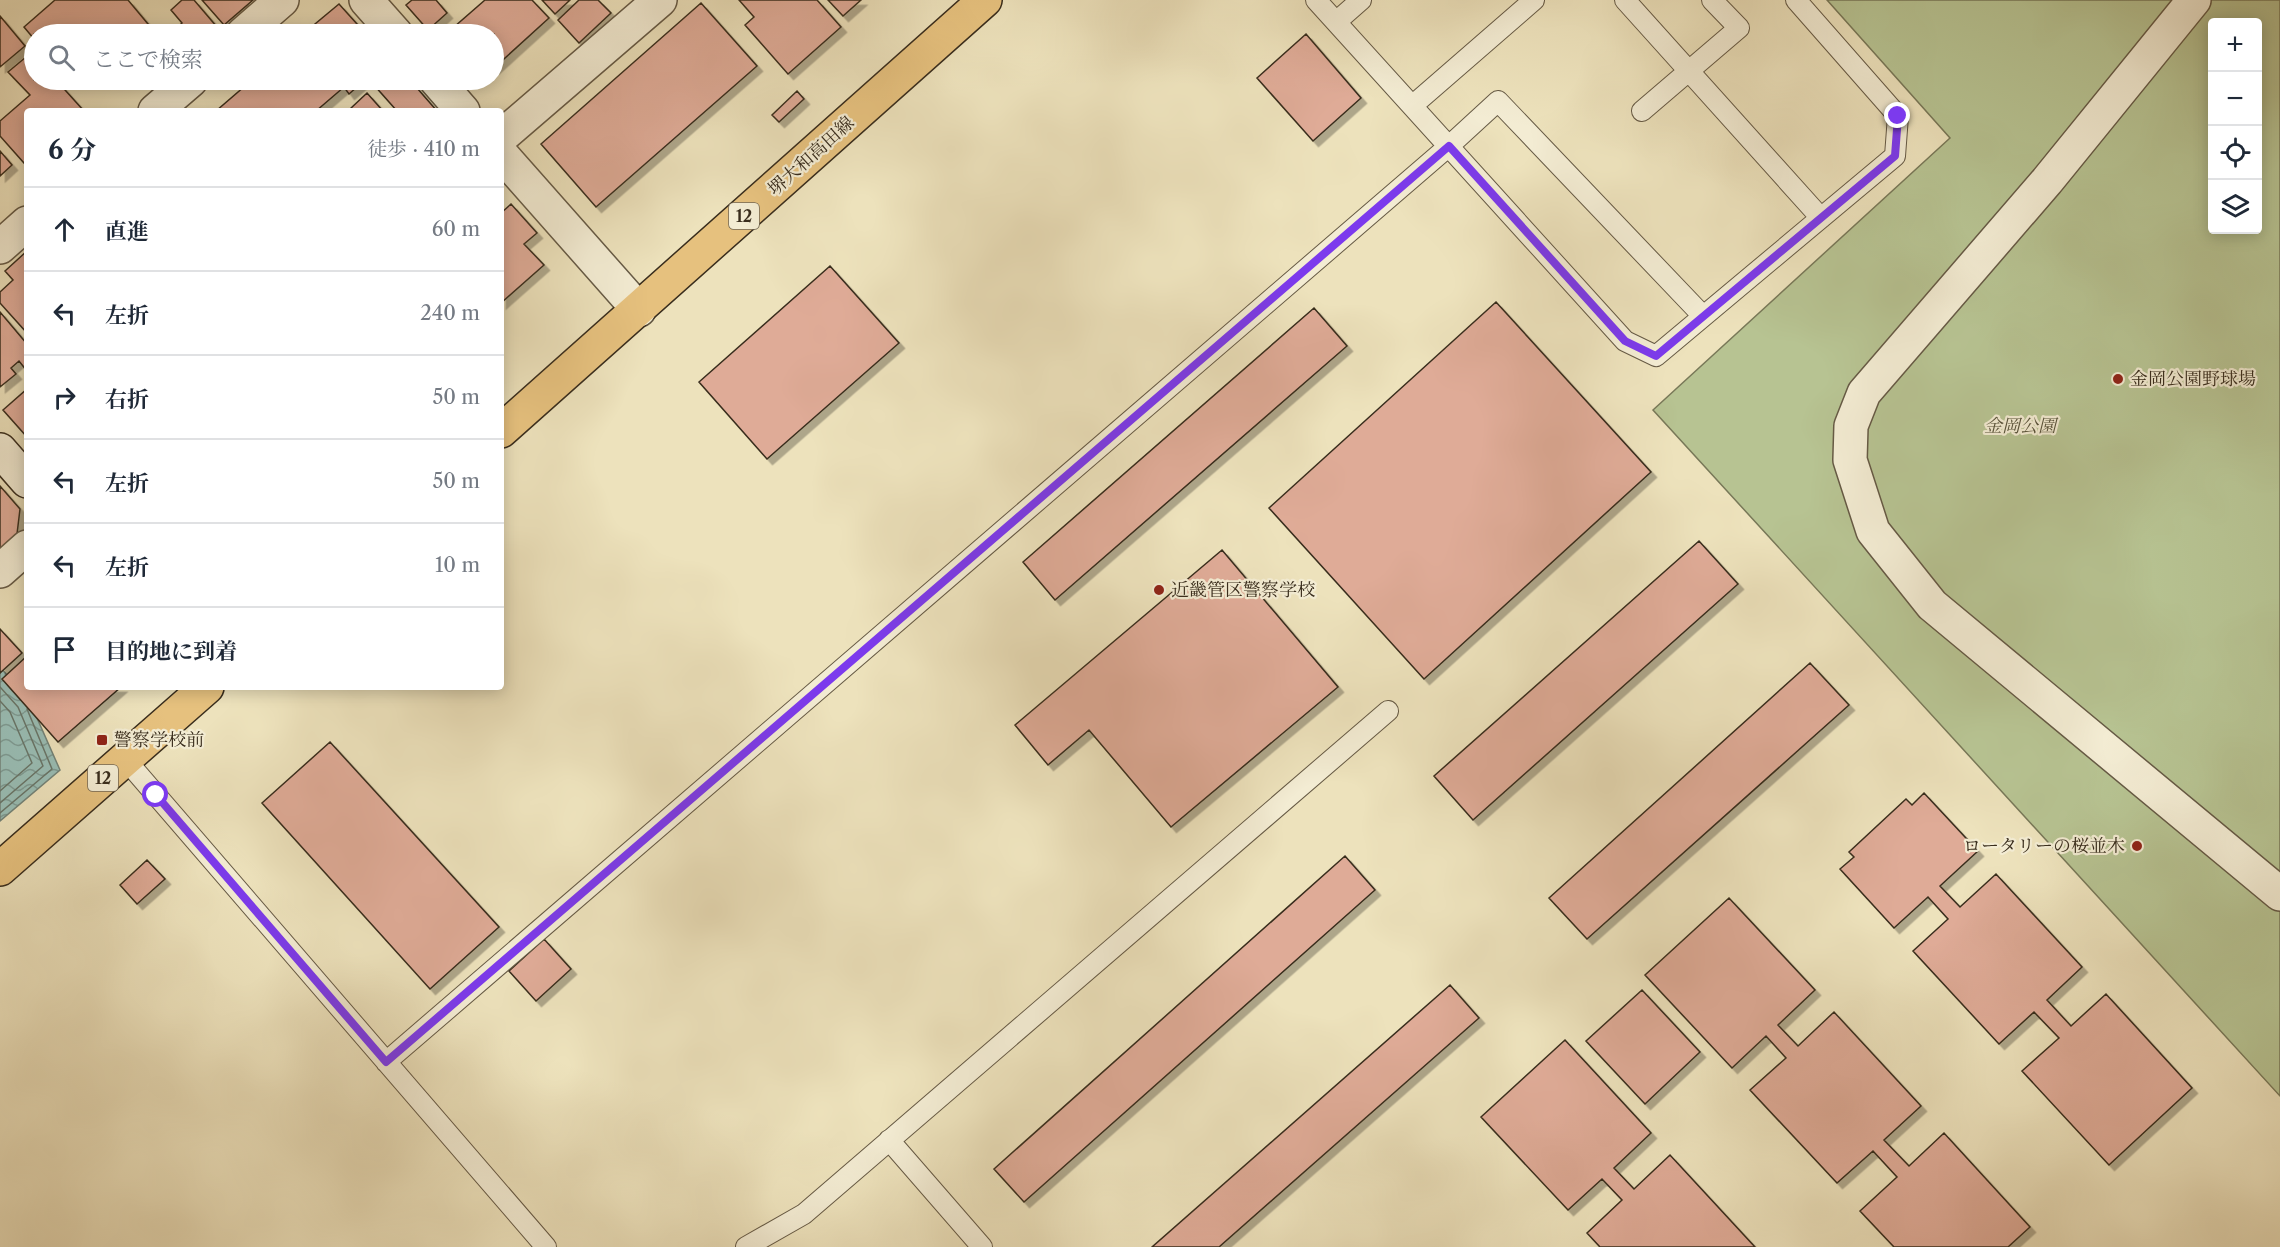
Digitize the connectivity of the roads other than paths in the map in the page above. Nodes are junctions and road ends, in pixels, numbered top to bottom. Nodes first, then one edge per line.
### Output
1 (282, 0) edge
2 (366, 0) edge
3 (985, 0) edge
4 (1316, 0) edge
5 (1361, 0) edge
6 (1534, 0) edge
7 (1625, 0) edge
8 (1712, 0) edge
9 (1796, 0) edge
10 (2194, 0) edge
11 (642, 6) edge
12 (1336, 22) junction
13 (254, 24) edge
14 (387, 24) edge
15 (1689, 71) junction
16 (179, 90) edge
17 (445, 90) edge
18 (1412, 106) junction
19 (158, 108) edge
20 (460, 108) edge
21 (1642, 111) dead end
22 (504, 134) edge
23 (1449, 146) junction
24 (504, 157) edge
25 (1821, 218) junction
26 (24, 227) edge
27 (0, 247) edge
28 (639, 310) junction
29 (1703, 316) junction
30 (504, 428) edge
31 (0, 450) edge
32 (24, 478) edge
33 (24, 551) edge
34 (0, 571) edge
35 (204, 690) edge
36 (1388, 711) dead end
37 (125, 759) junction
38 (0, 870) edge
39 (2280, 894) edge
40 (386, 1062) junction
41 (889, 1140) junction
42 (546, 1247) edge
43 (746, 1247) edge
44 (982, 1247) edge

1 - 13 street
2 - 14 street
3 - 28 main road, 堺大和高田線 / 12
4 - 12 lane
5 - 12 lane
6 - 18 lane
7 - 15 lane
8 - 15 lane
9 - 25 lane
10 - 39 street
11 - 22 street
12 - 18 lane
15 - 21 lane
15 - 25 lane
16 - 19 street
17 - 20 street
18 - 23 lane
23 - 29 lane
23 - 29 lane
23 - 40 lane
24 - 28 street
25 - 29 lane
26 - 27 street
28 - 30 main road, 堺大和高田線 / 12
31 - 32 street
33 - 34 street
35 - 37 main road, 12
36 - 41 lane
37 - 38 main road, 12
37 - 40 lane
40 - 42 lane
41 - 43 lane
41 - 44 lane

